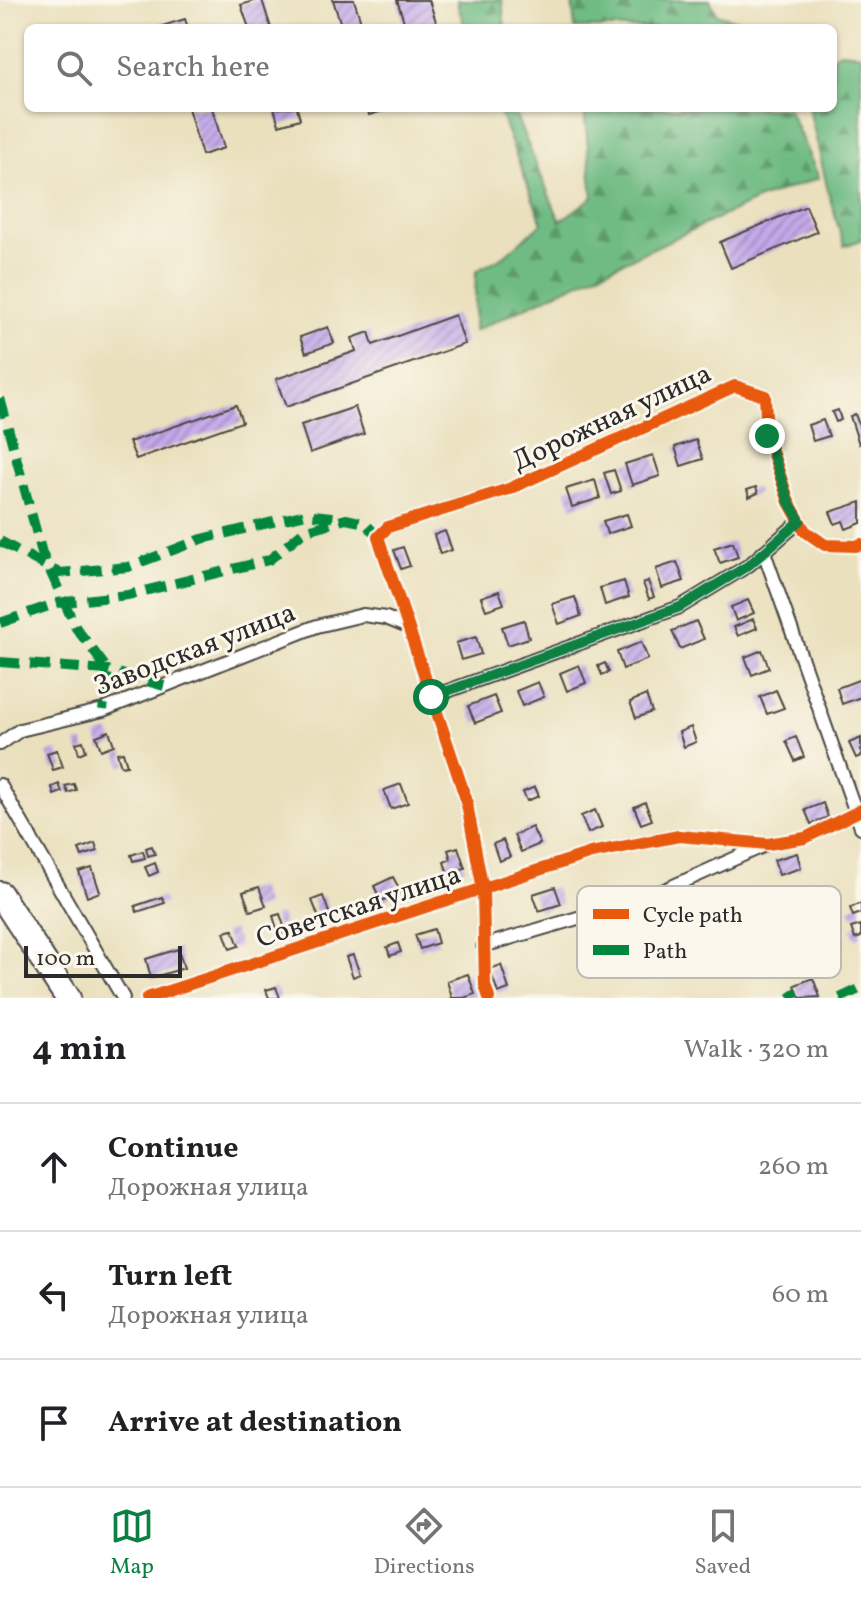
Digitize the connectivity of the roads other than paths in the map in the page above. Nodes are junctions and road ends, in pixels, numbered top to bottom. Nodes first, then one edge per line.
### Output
1 (800, 521) junction
2 (861, 544) edge
3 (764, 552) junction
4 (408, 627) junction
5 (431, 697) junction
6 (0, 744) edge
7 (0, 785) edge
8 (858, 811) edge
9 (861, 827) edge
10 (768, 844) junction
11 (674, 886) edge
12 (483, 890) junction
13 (0, 894) edge
14 (577, 918) edge
15 (483, 946) junction
16 (68, 998) edge
17 (123, 998) edge
18 (147, 998) edge
19 (489, 998) edge

1 - 2 street, Дорожная улица
1 - 3 street
1 - 4 street, Дорожная улица
3 - 5 street
3 - 8 street
4 - 5 street
4 - 6 street, Заводская улица
5 - 12 street
7 - 17 street
8 - 9 street
8 - 10 street, Советская улица
10 - 11 street
10 - 12 street, Советская улица
12 - 15 street
12 - 18 street, Советская улица
13 - 16 highway
14 - 15 street
15 - 19 street

